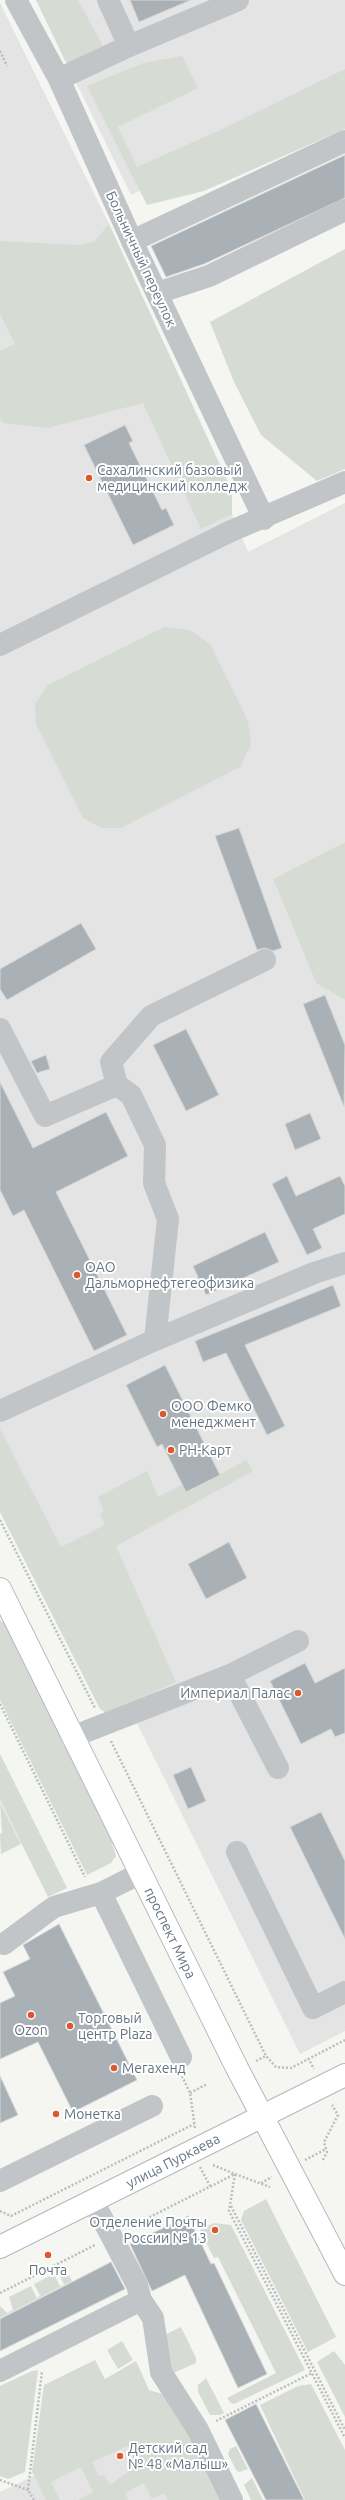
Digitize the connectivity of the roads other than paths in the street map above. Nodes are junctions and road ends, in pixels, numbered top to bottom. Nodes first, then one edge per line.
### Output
1 (16, 0) edge
2 (108, 0) edge
3 (238, 0) edge
4 (128, 46) junction
5 (58, 79) junction
6 (345, 142) edge
7 (345, 210) edge
8 (132, 241) junction
9 (157, 293) junction
10 (345, 482) edge
11 (264, 519) junction
12 (0, 645) edge
13 (265, 960) dead end
14 (0, 1029) edge
15 (117, 1085) junction
16 (345, 1263) edge
17 (155, 1340) junction
18 (0, 1411) edge
19 (1, 1593) edge
20 (298, 1641) dead end
21 (230, 1675) junction
22 (72, 1737) junction
23 (278, 1768) dead end
24 (237, 1852) dead end
25 (141, 1873) junction
26 (101, 1893) junction
27 (4, 1944) dead end
28 (345, 1992) edge
29 (180, 2057) dead end
30 (345, 2075) edge
31 (152, 2106) dead end
32 (262, 2116) junction
33 (0, 2181) edge
34 (93, 2201) junction
35 (0, 2247) edge
36 (345, 2274) edge
37 (141, 2300) junction
38 (0, 2371) edge
39 (232, 2500) edge

1 - 5 street, Больничный переулок
2 - 4 street
3 - 4 street
4 - 5 street
5 - 8 street, Больничный переулок
6 - 8 street
7 - 9 street
8 - 9 street, Больничный переулок
9 - 11 street, Больничный переулок
10 - 11 street
11 - 12 street
13 - 15 street
14 - 15 street
15 - 17 street
16 - 17 street
17 - 18 street
19 - 22 main road, проспект Мира
20 - 21 street
21 - 22 street
21 - 23 street
22 - 25 main road, проспект Мира
24 - 28 street
25 - 26 street
25 - 32 main road, проспект Мира
26 - 27 street
26 - 29 street
30 - 32 main road, улица Пуркаева
31 - 33 street
32 - 34 main road, улица Пуркаева
32 - 36 main road, проспект Мира
34 - 35 main road, улица Пуркаева
34 - 37 street
37 - 38 street
37 - 39 street

